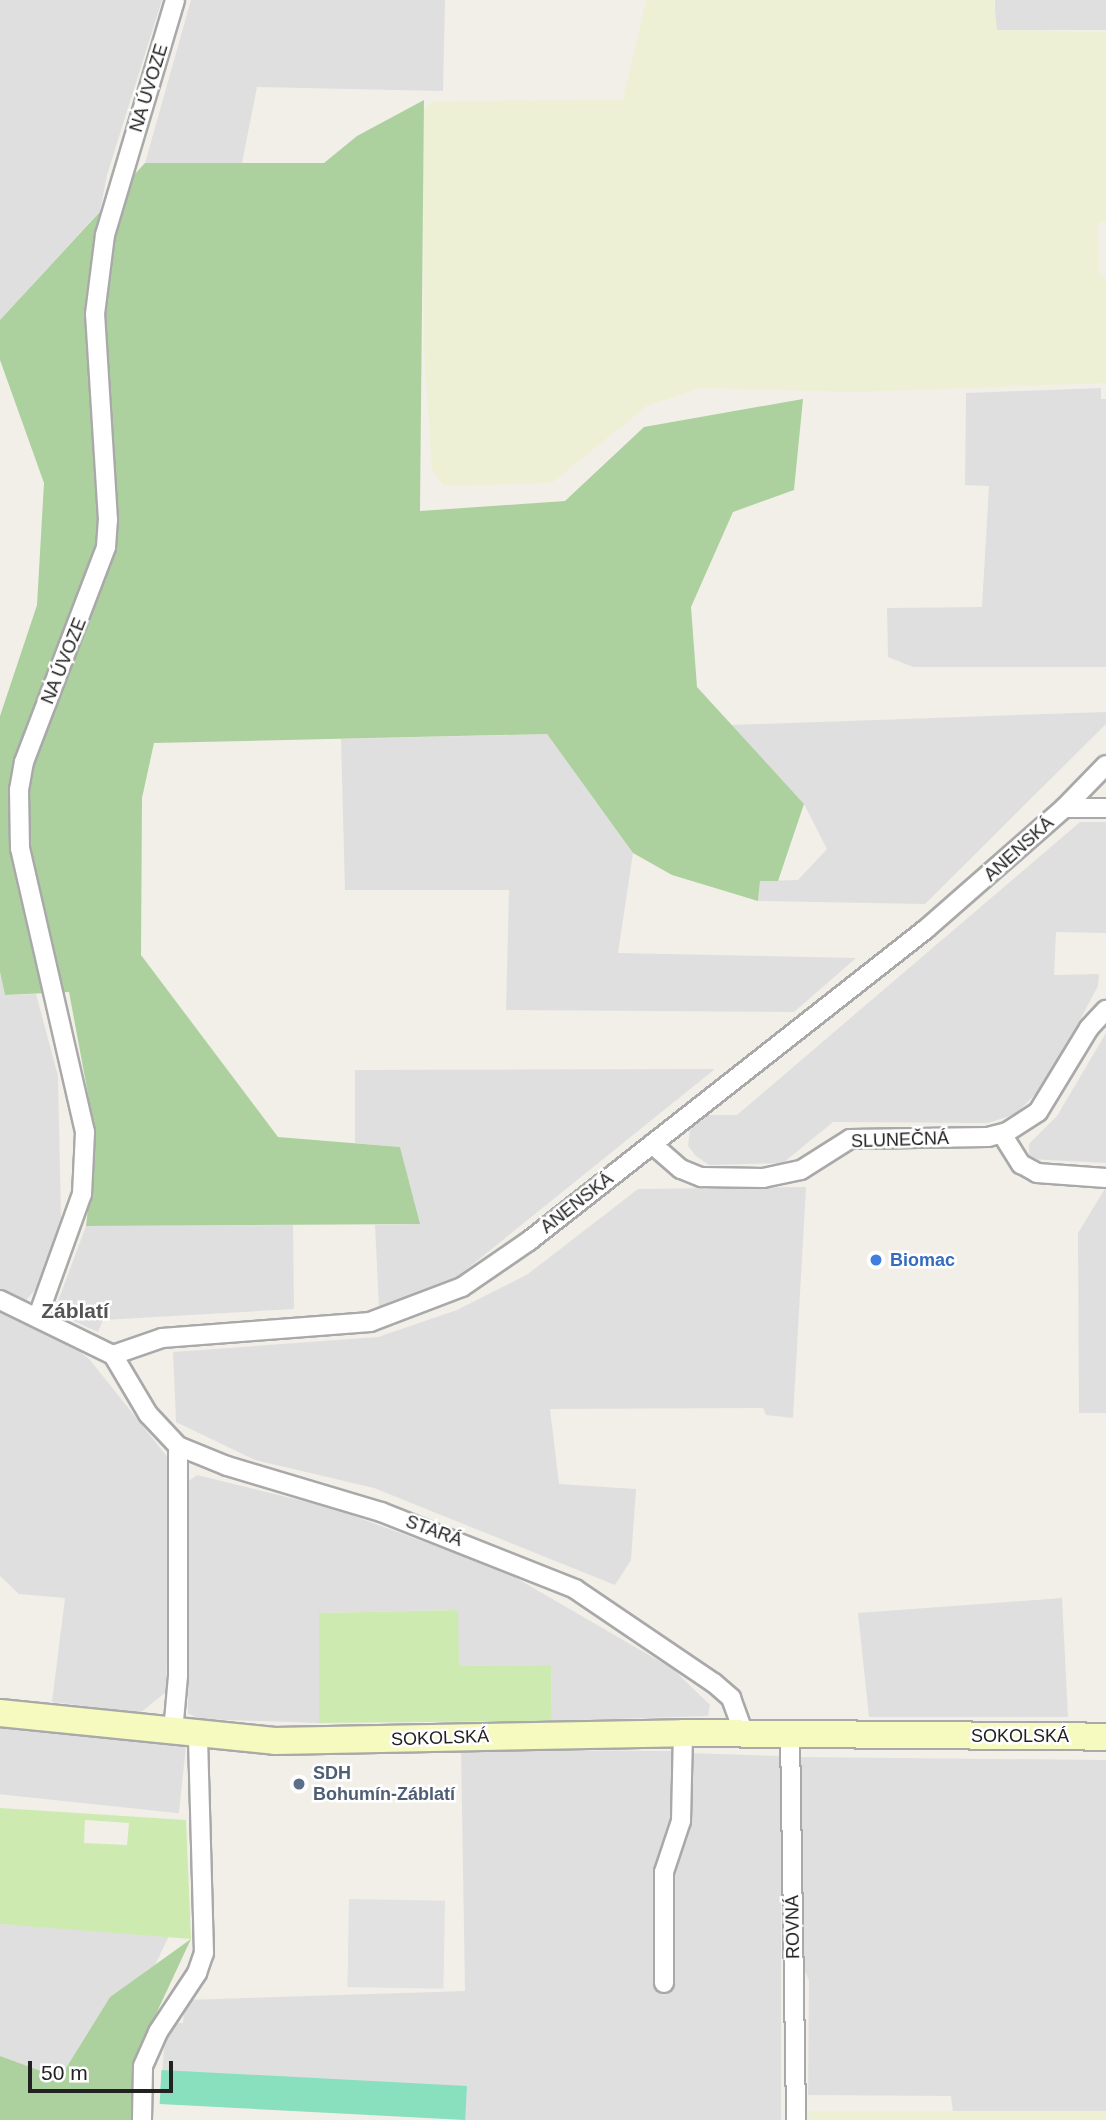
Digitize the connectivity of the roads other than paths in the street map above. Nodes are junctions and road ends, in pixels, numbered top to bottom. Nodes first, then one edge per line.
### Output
1 (175, 0) edge
2 (1106, 765) edge
3 (1064, 808) junction
4 (1106, 808) edge
5 (1106, 1010) edge
6 (1002, 1134) junction
7 (652, 1144) junction
8 (1106, 1178) edge
9 (0, 1300) edge
10 (38, 1316) junction
11 (113, 1355) junction
12 (178, 1446) junction
13 (0, 1713) edge
14 (683, 1733) junction
15 (744, 1733) junction
16 (185, 1734) junction
17 (790, 1734) junction
18 (1106, 1737) edge
19 (664, 1983) dead end
20 (142, 2120) edge
21 (796, 2120) edge

1 - 10 street, NA ÚVOZE
2 - 3 street, ANENSKÁ
3 - 4 street, ANENSKÁ
3 - 7 street, ANENSKÁ
5 - 6 street, SLUNEČNÁ
6 - 7 street, SLUNEČNÁ
6 - 8 street
7 - 11 street, ANENSKÁ
9 - 10 street
10 - 11 street
11 - 12 street, STARÁ
12 - 15 street, STARÁ
12 - 16 street
13 - 16 main road, SOKOLSKÁ
14 - 15 main road, SOKOLSKÁ
14 - 16 main road, SOKOLSKÁ
14 - 19 street
15 - 17 main road, SOKOLSKÁ
16 - 20 street
17 - 18 main road, SOKOLSKÁ
17 - 21 street, ROVNÁ

